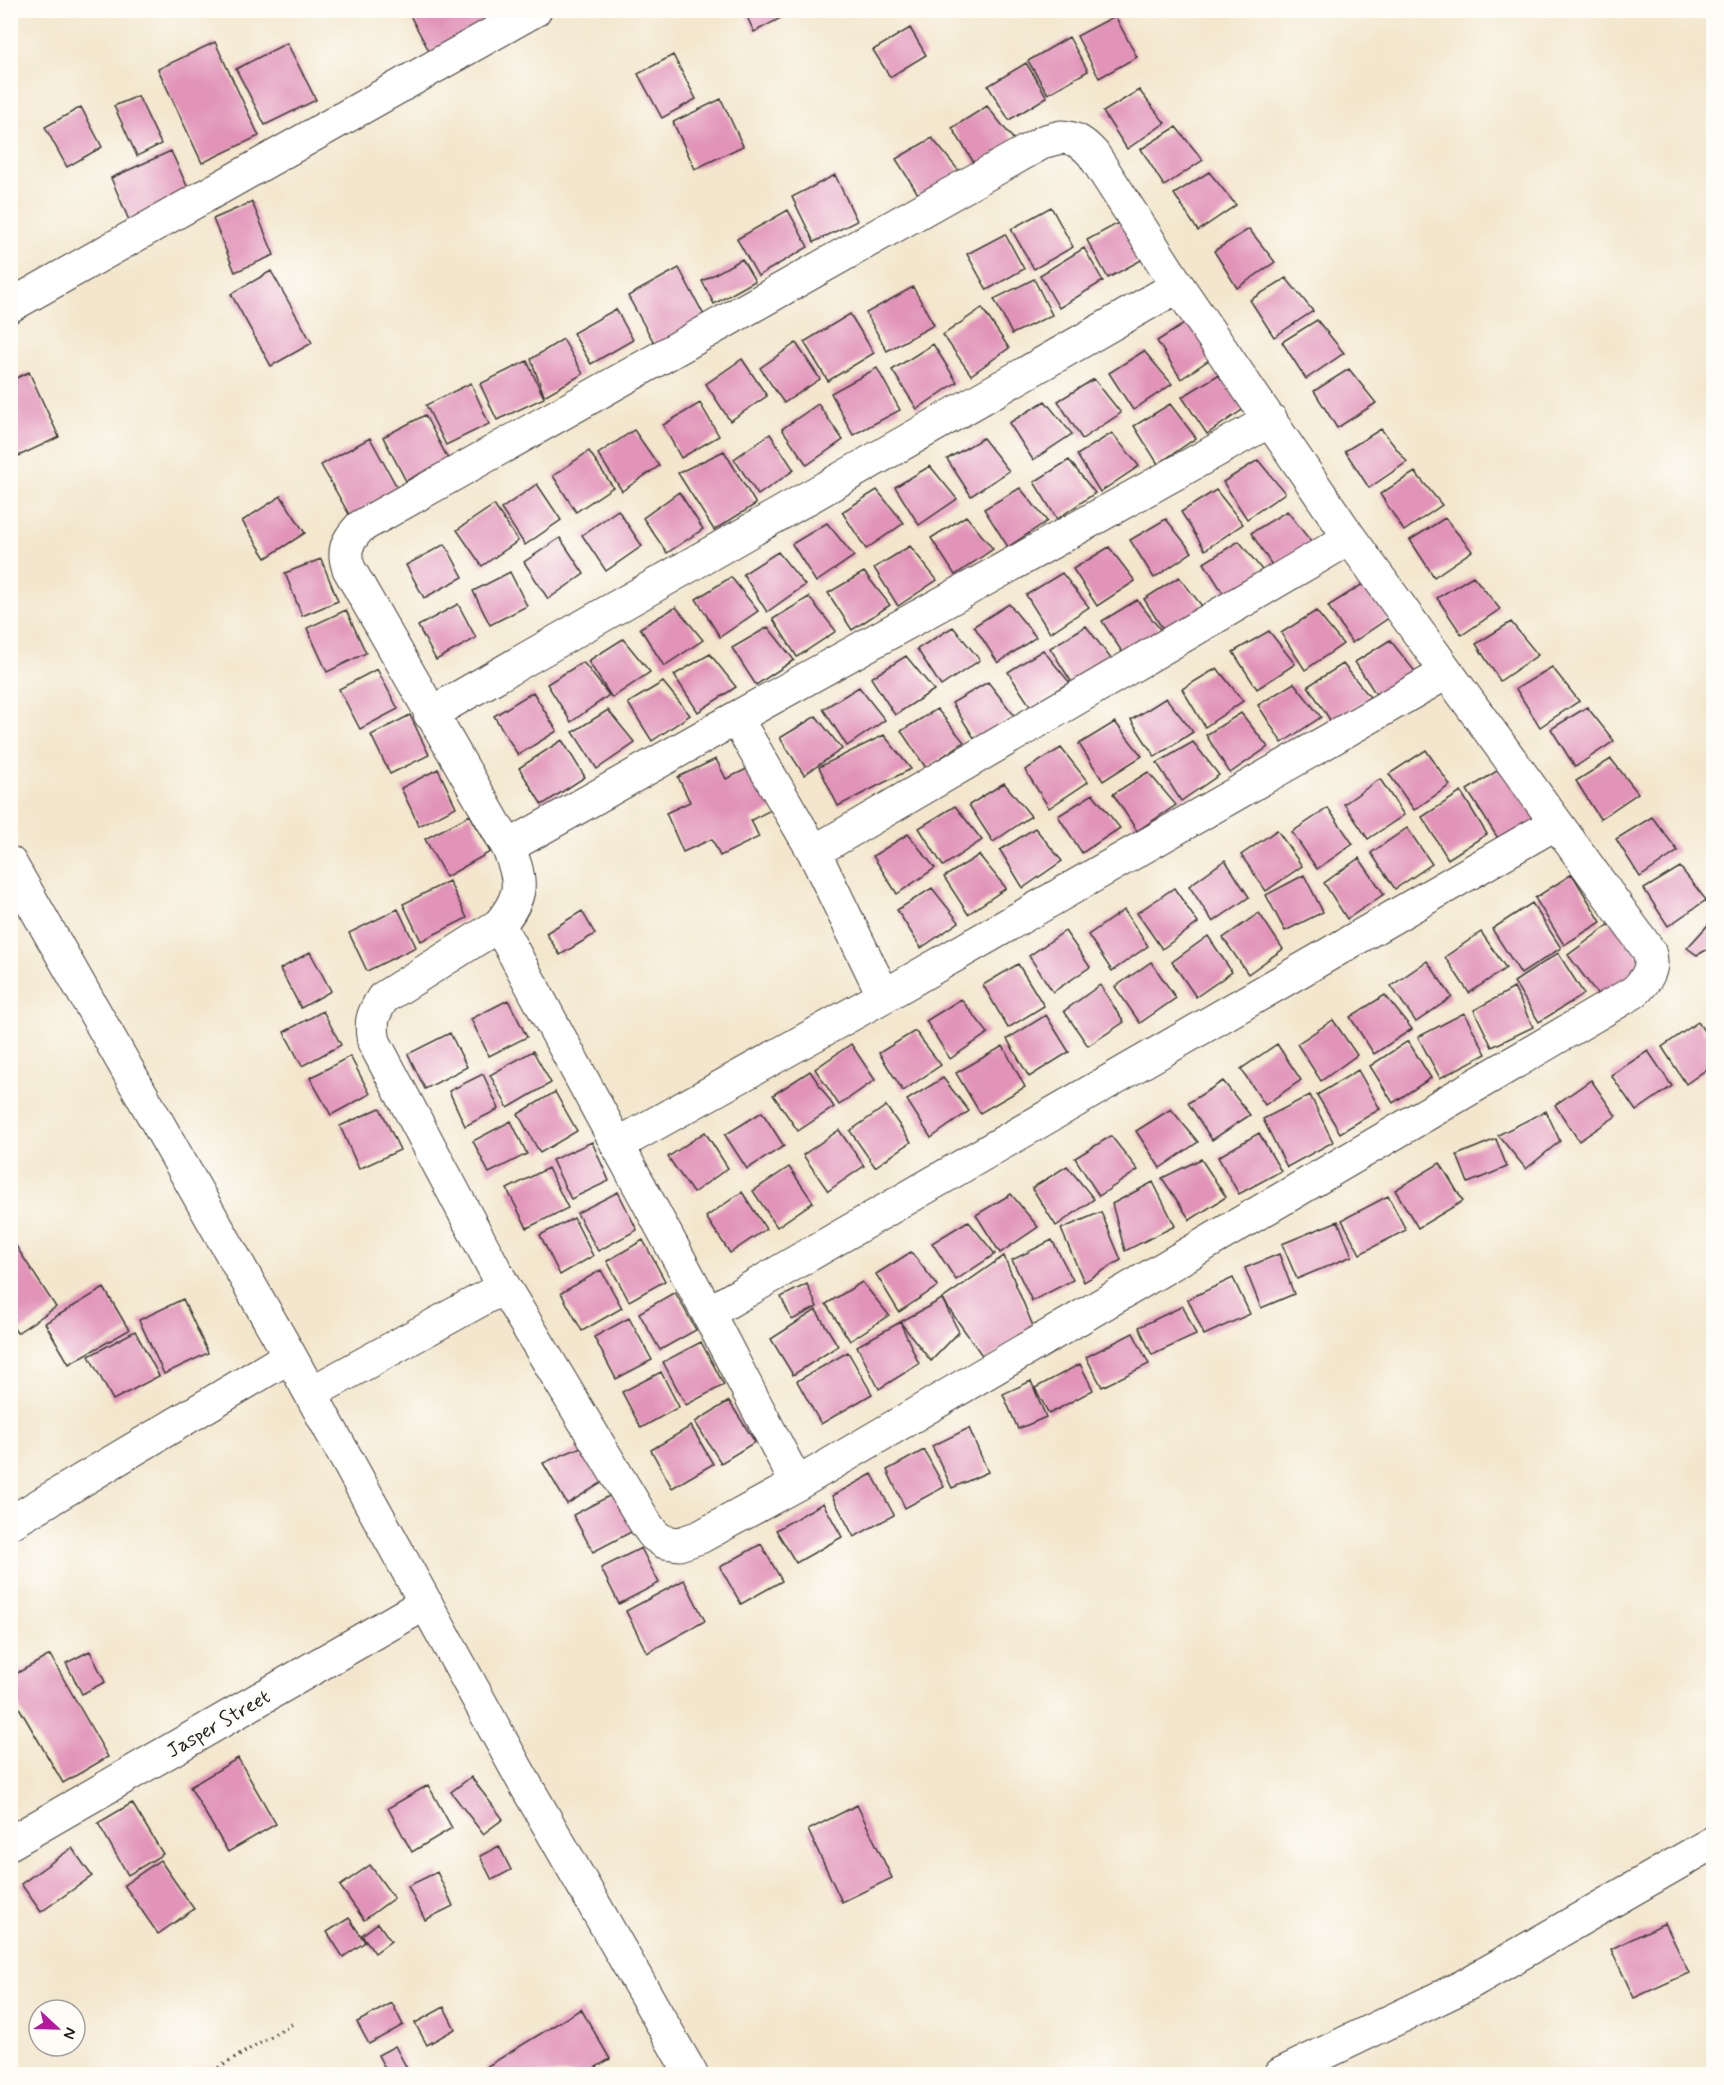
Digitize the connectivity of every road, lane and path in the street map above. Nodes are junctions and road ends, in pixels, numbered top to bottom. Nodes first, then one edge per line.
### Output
1 (535, 10) edge
2 (1178, 286) junction
3 (10, 306) edge
4 (1271, 420) junction
5 (1350, 538) junction
6 (1446, 673) junction
7 (430, 714) junction
8 (736, 718) junction
9 (1556, 823) junction
10 (508, 848) junction
11 (814, 852) junction
12 (10, 863) edge
13 (499, 925) junction
14 (885, 996) junction
15 (617, 1145) junction
16 (504, 1287) junction
17 (708, 1313) junction
18 (290, 1356) junction
19 (311, 1394) junction
20 (797, 1484) junction
21 (10, 1523) edge
22 (426, 1603) junction
23 (1713, 1842) edge
24 (10, 1843) edge
25 (292, 2024) dead end
26 (208, 2074) edge
27 (691, 2074) edge
28 (1281, 2074) edge

1 - 3 street
2 - 4 street
2 - 7 street
2 - 7 street
4 - 5 street
4 - 8 street
5 - 6 street
5 - 11 street
6 - 9 street
6 - 14 street
7 - 10 street
8 - 10 street
8 - 11 street
9 - 17 street
9 - 20 street
10 - 13 street
11 - 14 street
12 - 18 street
13 - 15 street
13 - 16 street
14 - 15 street
15 - 17 street
16 - 19 street
16 - 20 street
17 - 20 street
18 - 19 street
18 - 21 street
19 - 22 street
22 - 24 street, Jasper Street
22 - 27 street
23 - 28 street
25 - 26 path

